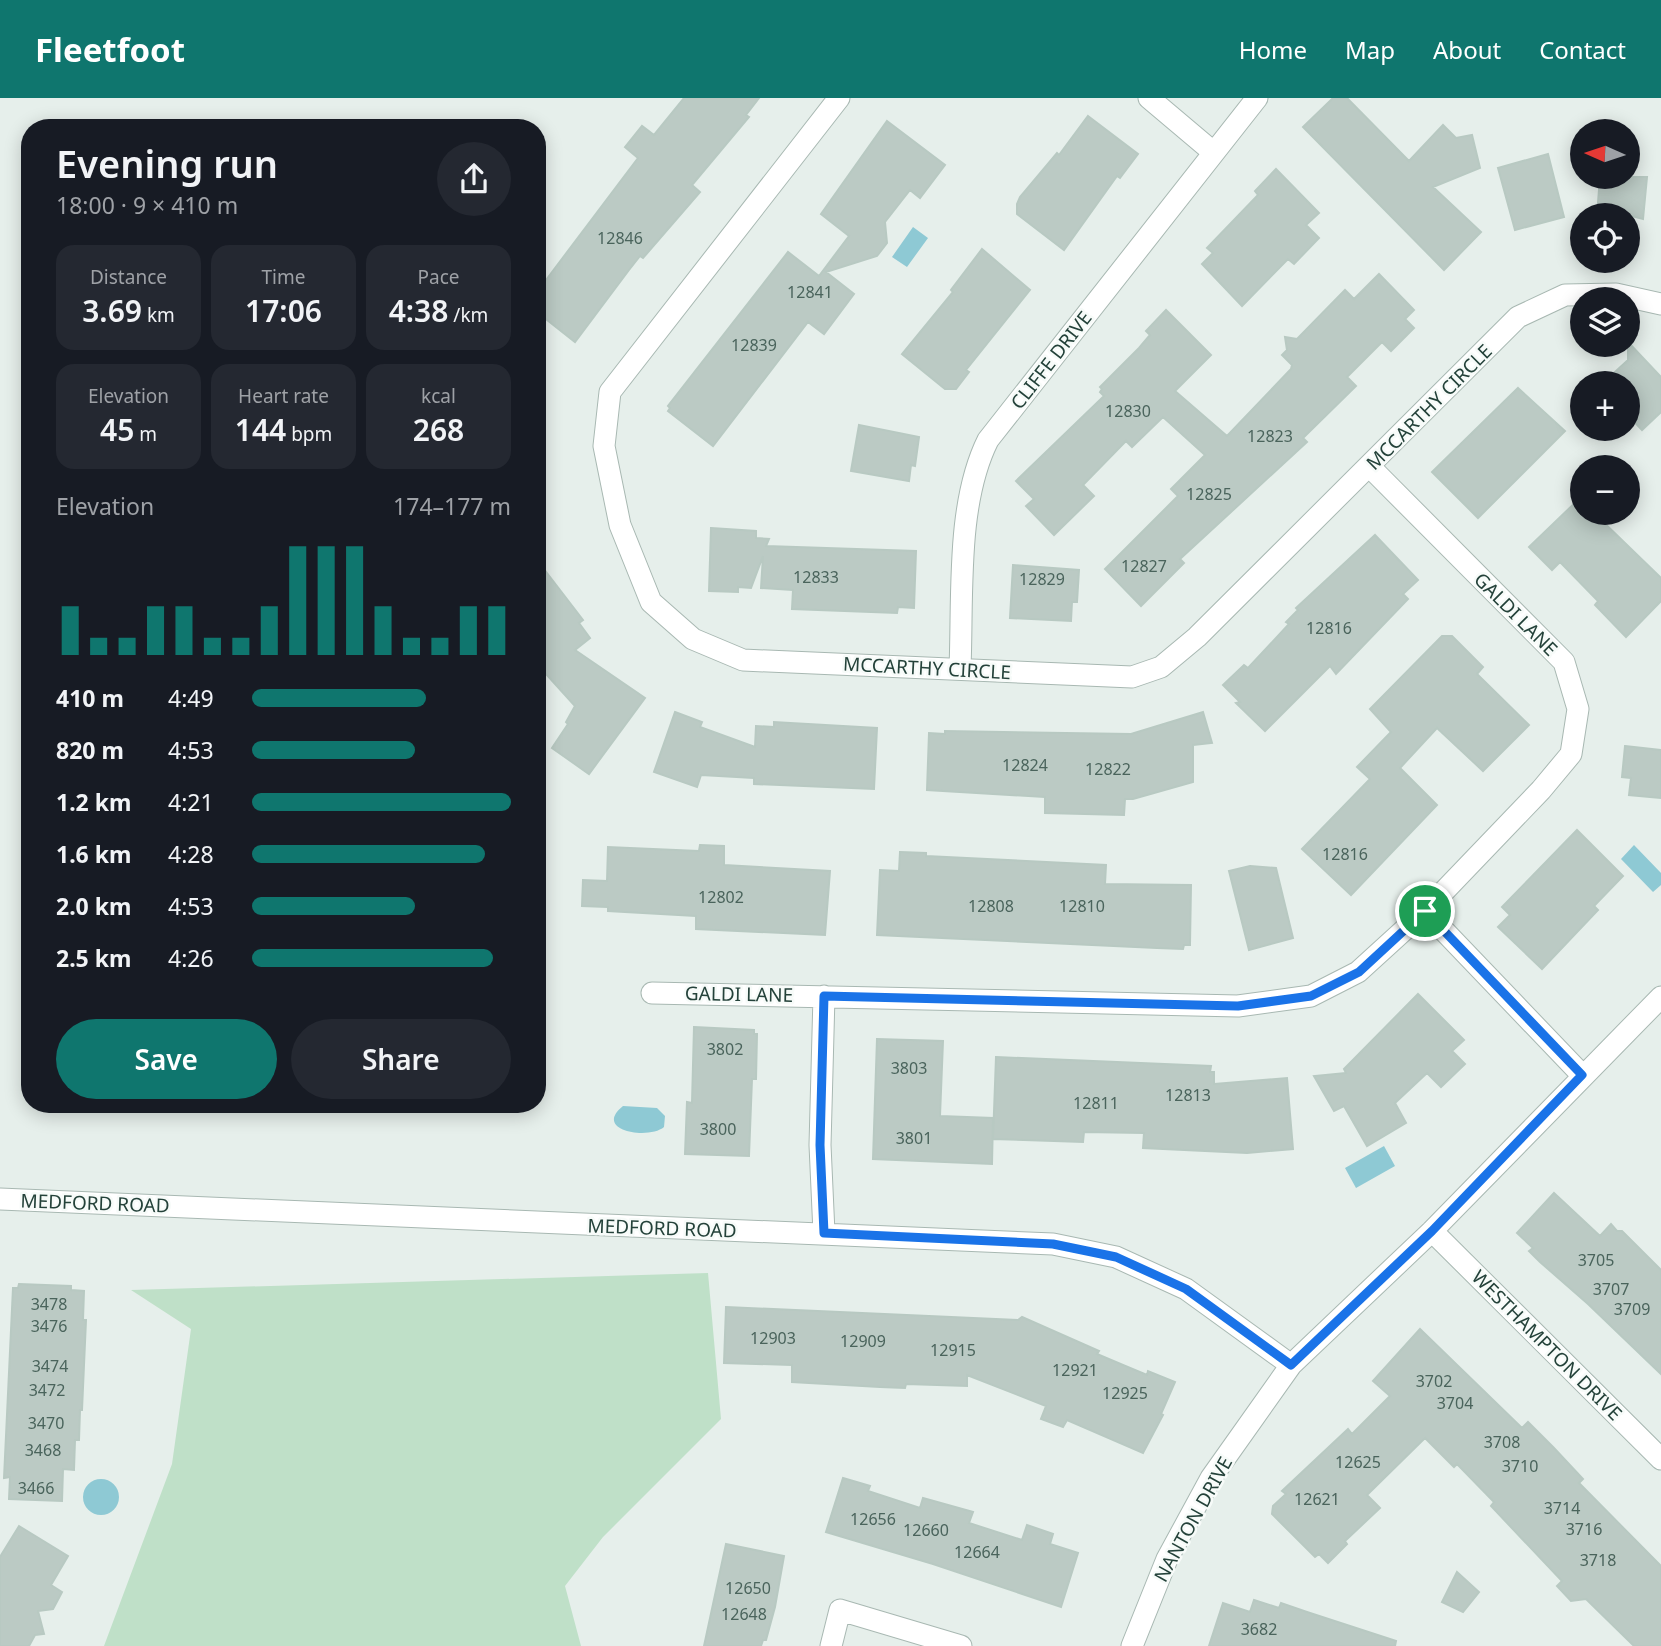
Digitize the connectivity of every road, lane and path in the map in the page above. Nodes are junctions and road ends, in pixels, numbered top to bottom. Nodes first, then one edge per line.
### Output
1 (839, 98) edge
2 (1149, 98) edge
3 (1257, 98) edge
4 (1213, 152) junction
5 (1661, 304) edge
6 (1370, 467) junction
7 (960, 668) junction
8 (1425, 911) junction
9 (652, 993) dead end
10 (824, 996) junction
11 (1661, 997) edge
12 (1582, 1075) junction
13 (0, 1199) edge
14 (1432, 1231) junction
15 (824, 1233) junction
16 (1291, 1365) junction
17 (1661, 1459) edge
18 (831, 1646) edge
19 (961, 1646) edge
20 (1132, 1646) edge

1 - 7 street, MCCARTHY CIRCLE
2 - 4 street
3 - 4 street, CLIFFE DRIVE
4 - 7 street, CLIFFE DRIVE
5 - 6 street, MCCARTHY CIRCLE
6 - 7 street, MCCARTHY CIRCLE
6 - 8 street, GALDI LANE
8 - 10 street, GALDI LANE
8 - 12 street
9 - 10 street, GALDI LANE
10 - 15 street
11 - 12 street, NANTON DRIVE
12 - 14 street, NANTON DRIVE
13 - 15 street, MEDFORD ROAD
14 - 16 street, NANTON DRIVE
14 - 17 street, WESTHAMPTON DRIVE
15 - 16 street, MEDFORD ROAD
16 - 20 street, NANTON DRIVE
18 - 19 street

